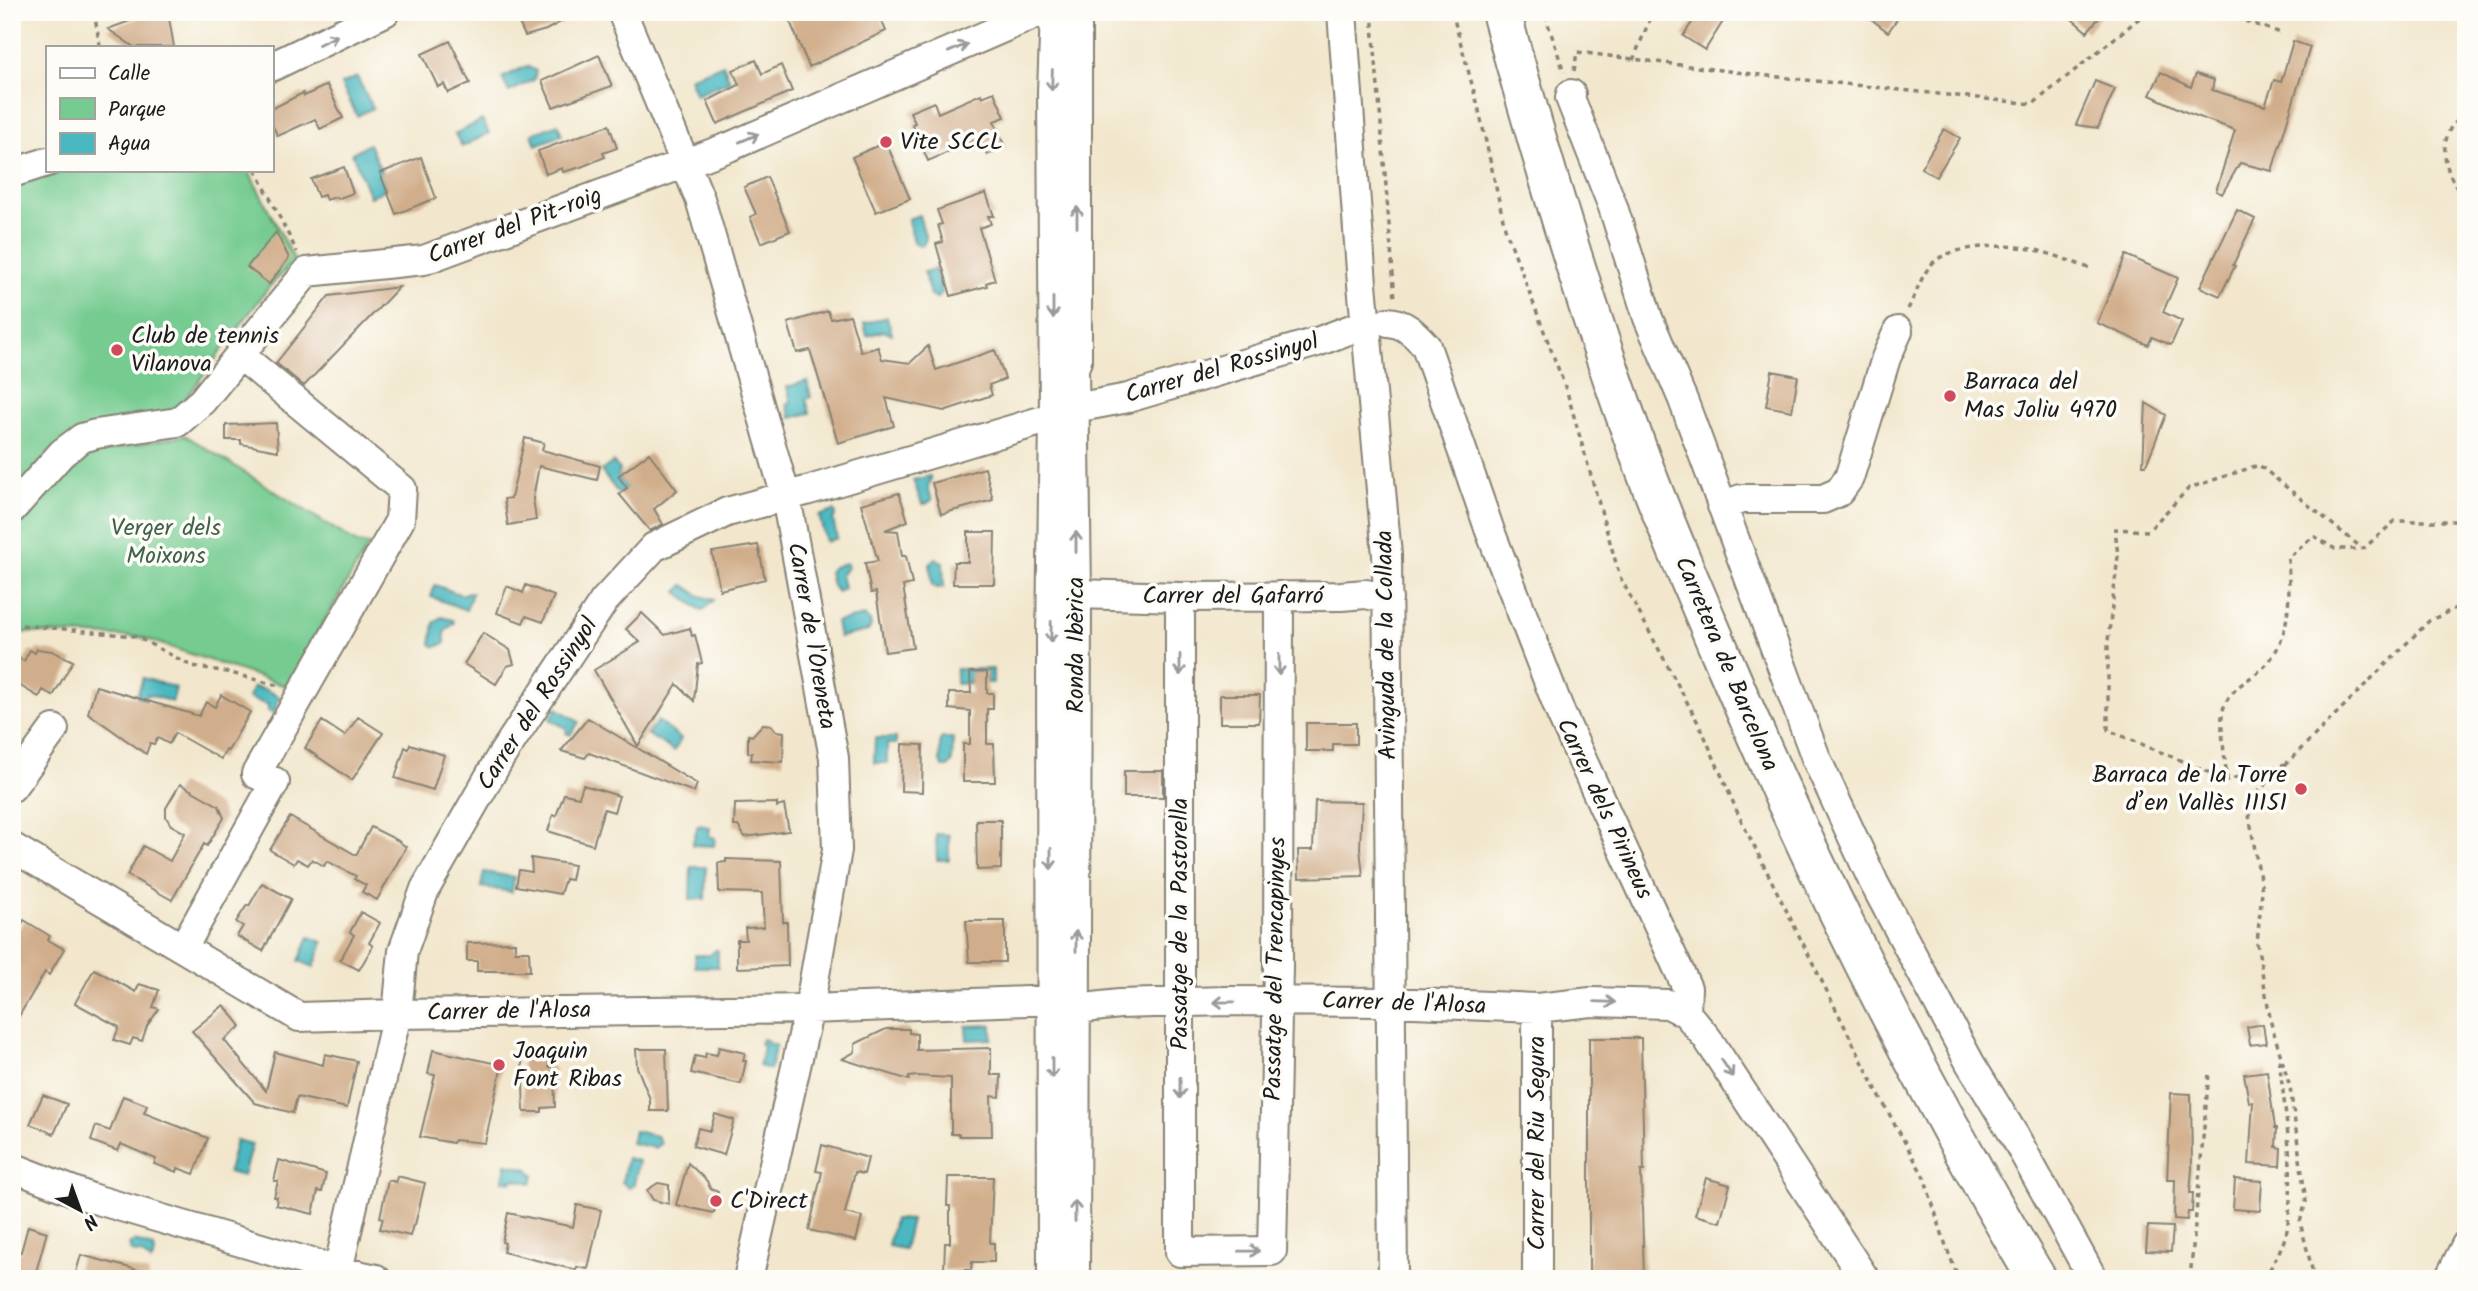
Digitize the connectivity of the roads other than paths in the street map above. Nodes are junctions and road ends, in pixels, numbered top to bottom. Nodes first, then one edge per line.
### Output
1 (385, 12) edge
2 (622, 12) edge
3 (1040, 12) edge
4 (1055, 12) edge
5 (1077, 12) edge
6 (1342, 12) edge
7 (1501, 12) edge
8 (273, 66) edge
9 (1571, 94) road end
10 (46, 162) edge
11 (685, 163) junction
12 (12, 173) edge
13 (1383, 317) junction
14 (1898, 331) road end
15 (240, 355) junction
16 (1065, 412) junction
17 (786, 497) junction
18 (1722, 506) junction
19 (12, 509) edge
20 (1077, 594) junction
21 (1279, 596) junction
22 (1180, 597) junction
23 (1388, 599) junction
24 (54, 729) dead end
25 (12, 787) edge
26 (12, 847) edge
27 (183, 947) junction
28 (1277, 1001) junction
29 (1390, 1002) junction
30 (1180, 1003) junction
31 (1065, 1004) junction
32 (1537, 1008) junction
33 (809, 1009) junction
34 (1686, 1013) junction
35 (397, 1014) junction
36 (12, 1167) edge
37 (2466, 1245) edge
38 (1180, 1252) joint
39 (337, 1275) edge
40 (376, 1279) edge
41 (748, 1279) edge
42 (1052, 1279) edge
43 (1075, 1279) edge
44 (1393, 1279) edge
45 (1537, 1279) edge
46 (1865, 1279) edge
47 (2037, 1279) edge
48 (2093, 1279) edge
49 (2449, 1279) edge

8 -> 1 street
2 - 11 street, Carrer de l'Oreneta
11 -> 3 street, Carrer del Pit-roig
4 -> 16 street, Ronda Ibèrica
16 -> 5 street, Ronda Ibèrica
6 - 13 street, Avinguda de la Collada
7 - 47 highway, Carretera de Barcelona
9 - 18 street
10 - 12 street
11 - 15 street, Carrer del Pit-roig
11 - 17 street, Carrer de l'Oreneta
13 - 16 street, Carrer del Rossinyol
13 - 23 street, Avinguda de la Collada
13 - 34 street, Carrer dels Pirineus
14 - 18 street
15 - 19 street
15 - 27 street
16 - 17 street, Carrer del Rossinyol
20 -> 16 street, Ronda Ibèrica
16 -> 31 street, Ronda Ibèrica
17 - 33 street, Carrer de l'Oreneta
17 - 35 street, Carrer del Rossinyol
18 - 48 street
20 - 22 street, Carrer del Gafarró
31 -> 20 street, Ronda Ibèrica
21 - 22 street, Carrer del Gafarró
21 - 23 street, Carrer del Gafarró
21 -> 28 street, Passatge del Trencapinyes
22 -> 30 street, Passatge de la Pastorella
23 - 29 street, Avinguda de la Collada
24 - 25 street
26 - 27 street, Carrer de l'Alosa
27 - 35 street, Carrer de l'Alosa
28 - 29 street, Carrer de l'Alosa
28 -> 30 street, Carrer de l'Alosa
38 -> 28 street, Passatge del Trencapinyes
29 - 32 street, Carrer de l'Alosa
29 - 44 street, Avinguda de la Collada
30 - 31 street, Carrer de l'Alosa
30 -> 38 street, Passatge de la Pastorella
31 - 33 street, Carrer de l'Alosa
31 -> 42 street, Ronda Ibèrica
43 -> 31 street, Ronda Ibèrica
32 -> 34 street, Carrer de l'Alosa
32 - 45 street, Carrer del Riu Segura
33 - 35 street, Carrer de l'Alosa
33 - 41 street, Carrer de l'Oreneta
34 -> 46 street
35 - 39 street, Carrer del Rossinyol
36 - 39 street
37 - 49 street
39 - 40 street

